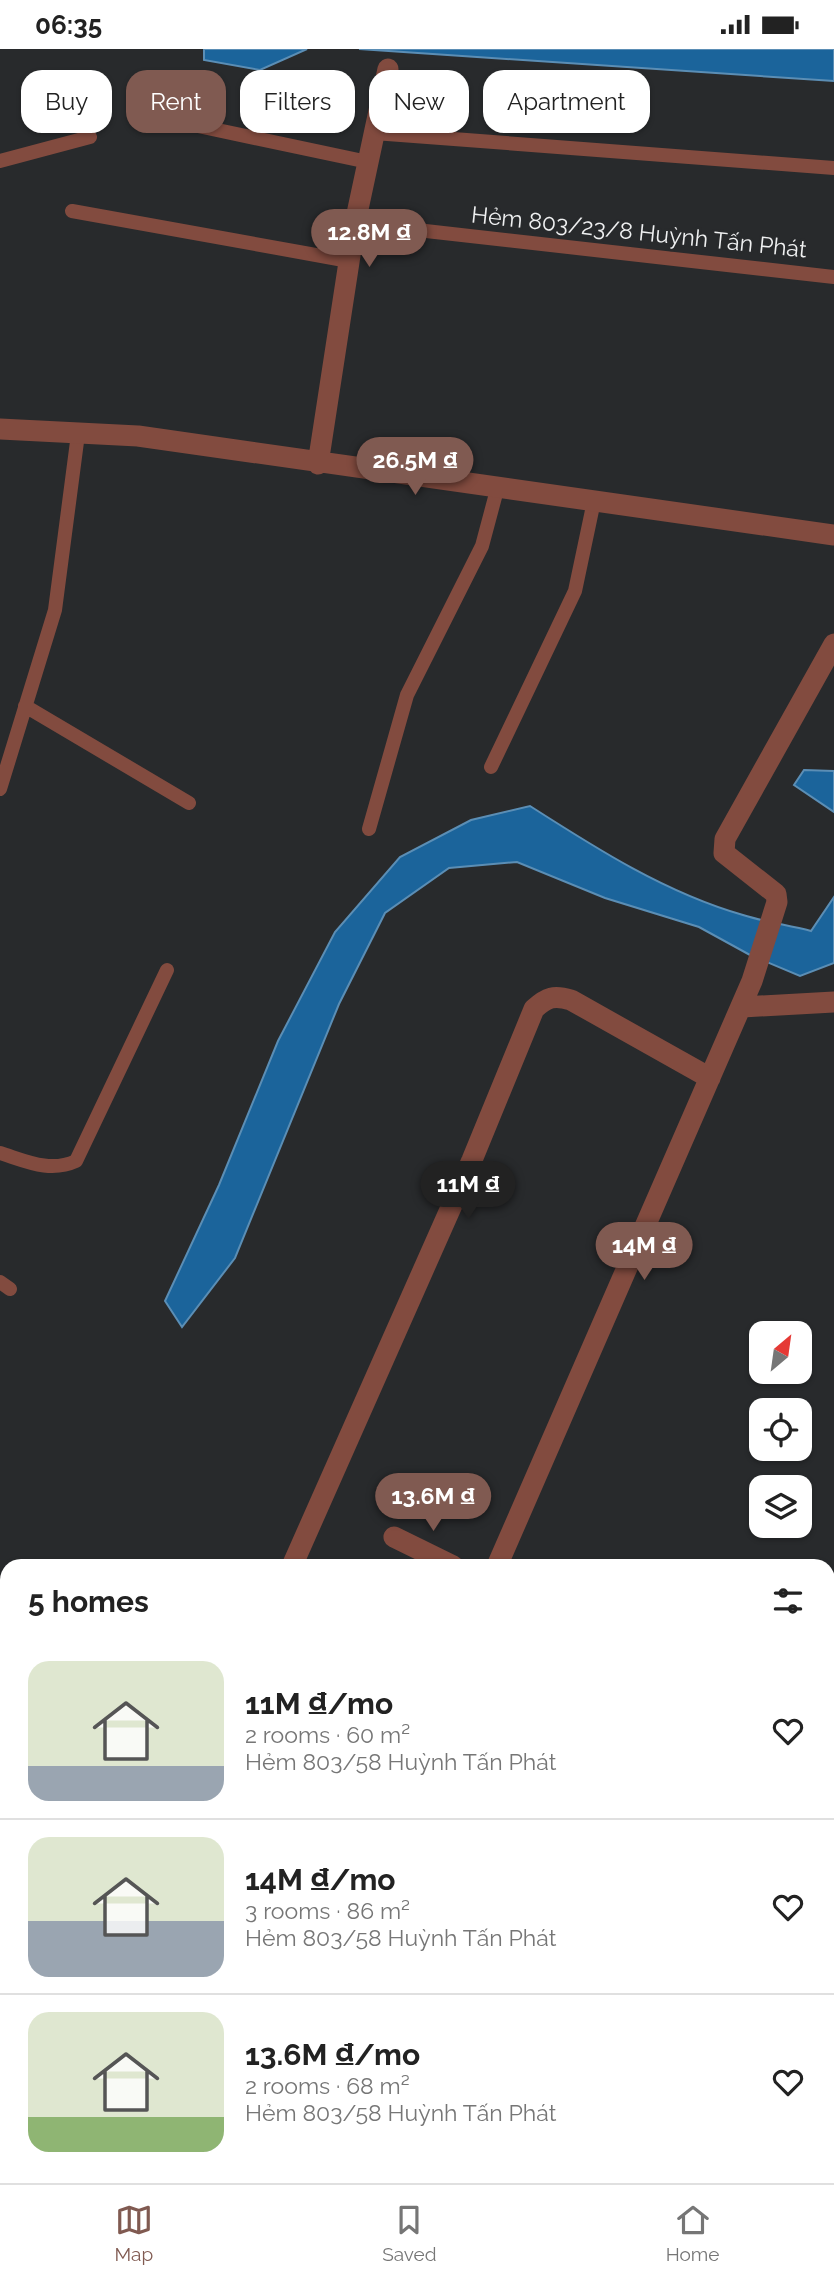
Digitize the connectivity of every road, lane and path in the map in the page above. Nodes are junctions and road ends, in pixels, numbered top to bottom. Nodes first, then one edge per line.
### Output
1 (226, 132) edge
2 (374, 133) joint
3 (90, 137) dead end
4 (0, 162) edge
5 (368, 162) junction
6 (834, 168) edge
7 (72, 211) dead end
8 (355, 223) junction
9 (349, 261) junction
10 (834, 277) edge
11 (0, 429) edge
12 (78, 434) junction
13 (318, 464) junction
14 (498, 486) junction
15 (594, 501) junction
16 (834, 535) edge
17 (834, 644) edge
18 (25, 706) junction
19 (491, 767) dead end
20 (0, 789) edge
21 (188, 803) dead end
22 (369, 829) dead end
23 (167, 970) dead end
24 (834, 1002) edge
25 (741, 1007) junction
26 (710, 1078) junction
27 (0, 1153) edge
28 (394, 1537) dead end
29 (295, 1559) edge
30 (439, 1559) edge
31 (500, 1559) edge

1 - 5 lane
2 - 5 street
2 - 6 lane
3 - 4 lane
5 - 8 street
7 - 9 lane
8 - 9 street
8 - 10 lane, Hẻm 803/23/8 Huỳnh Tấn Phát
9 - 13 street
11 - 12 street
12 - 13 street
12 - 18 lane
13 - 14 street
14 - 15 street
14 - 22 lane
15 - 16 street
15 - 19 lane
17 - 25 street
18 - 20 lane
18 - 21 lane
23 - 27 lane
24 - 25 street
25 - 26 street
26 - 29 street
26 - 31 street
28 - 30 street

